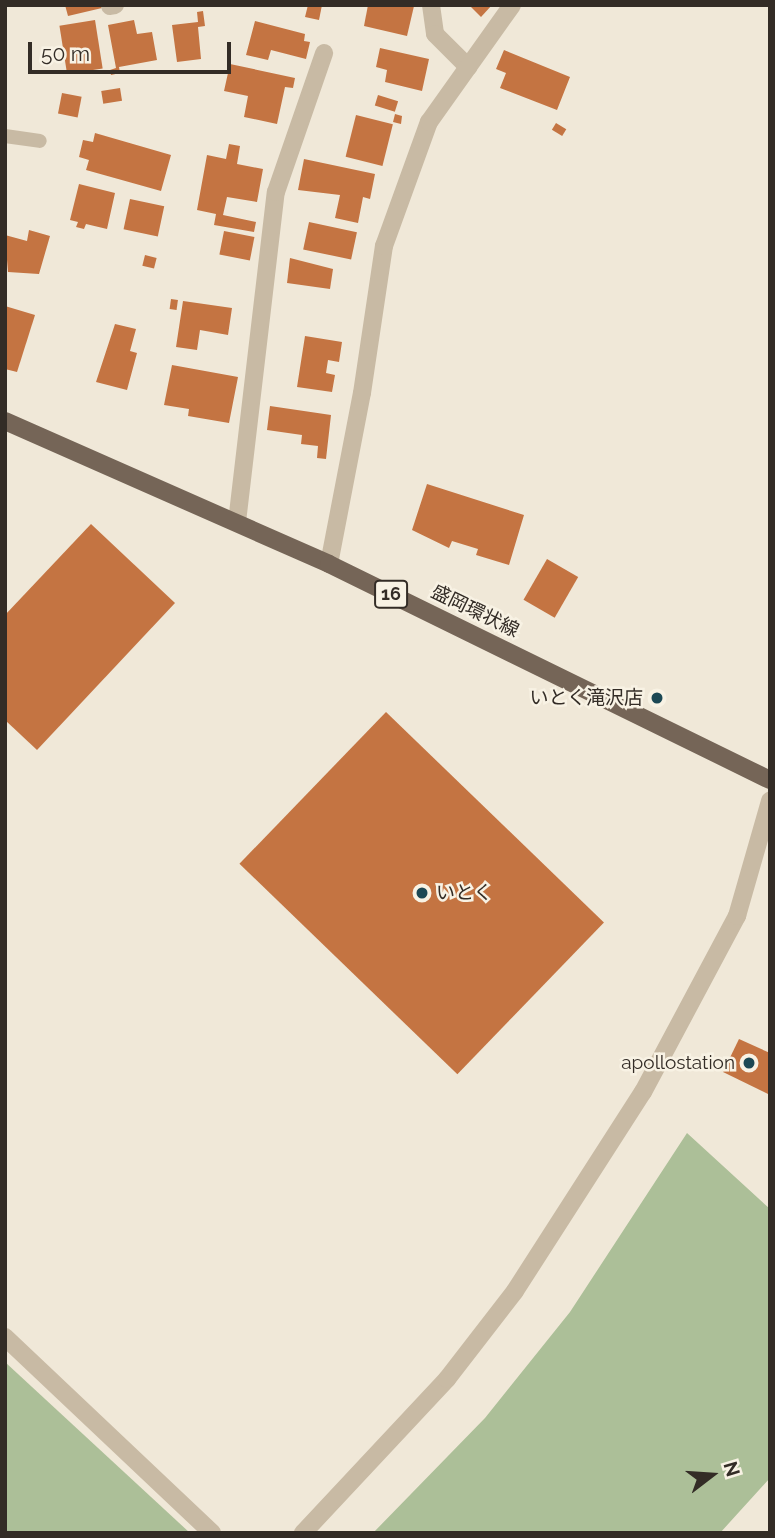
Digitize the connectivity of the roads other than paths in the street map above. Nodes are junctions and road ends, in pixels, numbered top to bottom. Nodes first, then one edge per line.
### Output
1 (431, 5) edge
2 (512, 5) edge
3 (324, 53) dead end
4 (468, 66) junction
5 (5, 136) edge
6 (40, 141) dead end
7 (5, 421) edge
8 (237, 522) junction
9 (329, 564) junction
10 (770, 780) edge
11 (770, 801) edge
12 (5, 1337) edge
13 (212, 1533) edge
14 (303, 1533) edge

1 - 4 street
2 - 4 street
3 - 8 street
4 - 9 street
5 - 6 lane
7 - 8 main road, 盛岡環状線 / 16
8 - 9 main road, 盛岡環状線 / 16
9 - 10 main road, 盛岡環状線 / 16
11 - 14 street
12 - 13 street

